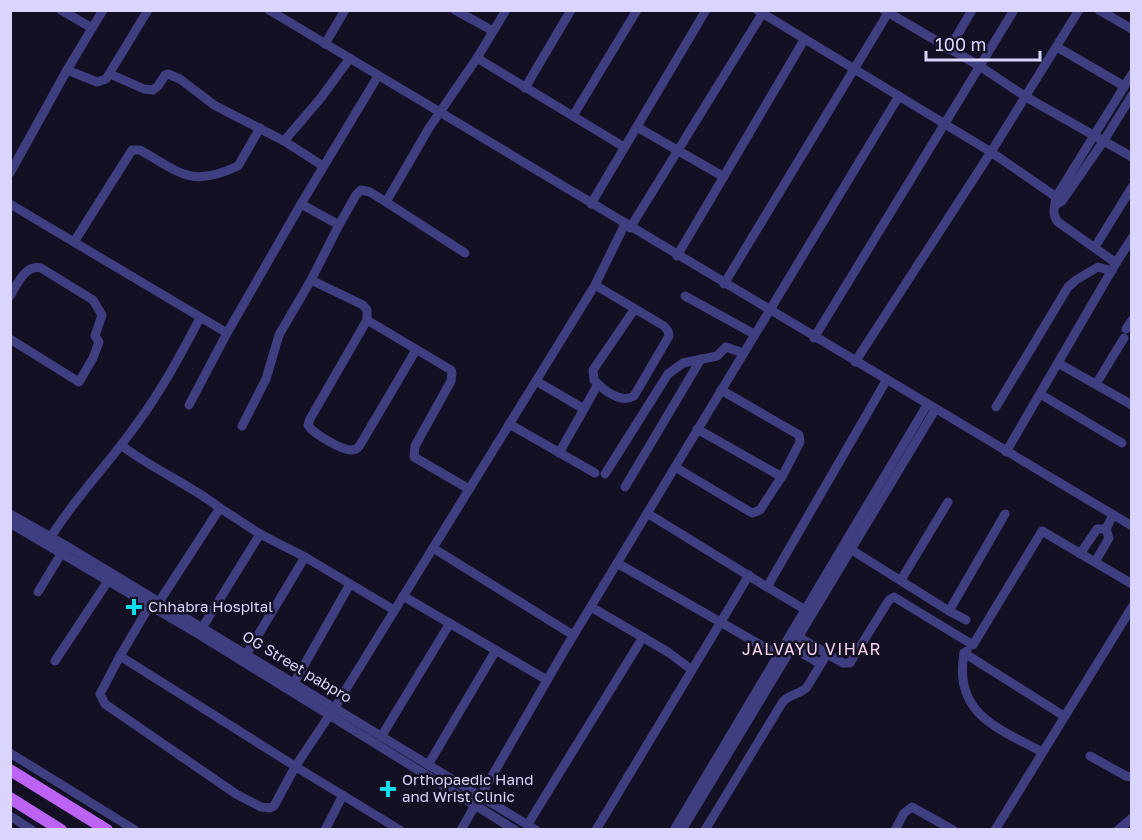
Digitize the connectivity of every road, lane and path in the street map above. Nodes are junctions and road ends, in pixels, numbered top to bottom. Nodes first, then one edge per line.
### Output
1 (61, 10) edge
2 (103, 10) edge
3 (148, 10) edge
4 (269, 10) edge
5 (345, 10) edge
6 (455, 10) edge
7 (506, 10) edge
8 (572, 10) edge
9 (637, 10) edge
10 (706, 10) edge
11 (972, 10) edge
12 (1014, 10) edge
13 (1079, 10) edge
14 (1099, 10) edge
15 (759, 12) edge
16 (886, 12) edge
17 (92, 28) junction
18 (1131, 29) edge
19 (493, 31) junction
20 (804, 40) junction
21 (325, 44) junction
22 (1057, 47) junction
23 (949, 49) junction
24 (350, 58) junction
25 (477, 58) junction
26 (981, 67) junction
27 (853, 68) junction
28 (67, 70) junction
29 (110, 74) junction
30 (1131, 74) edge
31 (378, 76) junction
32 (1124, 86) junction
33 (525, 87) junction
34 (1131, 95) edge
35 (899, 96) junction
36 (1026, 97) junction
37 (440, 112) junction
38 (573, 116) junction
39 (946, 124) junction
40 (637, 127) junction
41 (260, 128) junction
42 (1094, 136) junction
43 (284, 141) junction
44 (1103, 142) junction
45 (624, 147) junction
46 (678, 150) junction
47 (992, 153) junction
48 (1131, 157) edge
49 (323, 166) junction
50 (10, 172) edge
51 (724, 177) junction
52 (1131, 187) edge
53 (1058, 201) junction
54 (386, 202) junction
55 (10, 204) edge
56 (300, 204) junction
57 (591, 204) junction
58 (339, 225) junction
59 (627, 226) junction
60 (74, 242) junction
61 (1130, 244) edge
62 (1095, 247) junction
63 (465, 253) dead end
64 (676, 256) junction
65 (1114, 267) junction
66 (311, 280) junction
67 (724, 284) junction
68 (595, 285) junction
69 (10, 296) edge
70 (685, 296) dead end
71 (634, 310) junction
72 (768, 310) junction
73 (200, 318) junction
74 (367, 320) junction
75 (1131, 320) edge
76 (227, 333) junction
77 (754, 334) junction
78 (814, 338) junction
79 (10, 339) edge
80 (416, 350) junction
81 (743, 353) junction
82 (701, 359) junction
83 (855, 362) junction
84 (1058, 363) junction
85 (536, 381) junction
86 (886, 381) junction
87 (598, 384) junction
88 (1096, 384) junction
89 (721, 390) junction
90 (1040, 394) junction
91 (1131, 404) edge
92 (189, 405) dead end
93 (996, 407) dead end
94 (931, 408) junction
95 (584, 409) junction
96 (509, 424) junction
97 (242, 426) dead end
98 (697, 429) junction
99 (1122, 443) dead end
100 (121, 446) junction
101 (1006, 452) junction
102 (559, 453) junction
103 (675, 467) junction
104 (782, 477) junction
105 (625, 487) dead end
106 (469, 489) junction
107 (948, 501) dead end
108 (220, 508) junction
109 (647, 513) junction
110 (10, 514) edge
111 (1005, 514) dead end
112 (1113, 515) junction
113 (10, 523) edge
114 (1131, 526) edge
115 (1106, 529) junction
116 (260, 534) junction
117 (48, 541) junction
118 (847, 547) junction
119 (433, 548) junction
120 (61, 554) junction
121 (1080, 554) junction
122 (305, 558) junction
123 (1095, 562) junction
124 (617, 563) junction
125 (749, 575) junction
126 (902, 580) junction
127 (108, 581) junction
128 (350, 584) junction
129 (1131, 584) edge
130 (767, 587) junction
131 (38, 592) dead end
132 (403, 596) junction
133 (154, 603) junction
134 (591, 607) junction
135 (1131, 607) edge
136 (804, 609) junction
137 (394, 610) junction
138 (949, 611) junction
139 (966, 621) dead end
140 (721, 622) junction
141 (450, 623) junction
142 (202, 628) junction
143 (573, 635) junction
144 (794, 635) junction
145 (643, 638) junction
146 (788, 645) junction
147 (973, 645) junction
148 (496, 650) junction
149 (964, 653) junction
150 (827, 654) junction
151 (246, 655) junction
152 (778, 655) junction
153 (120, 656) junction
154 (56, 661) dead end
155 (821, 664) junction
156 (692, 670) junction
157 (547, 680) junction
158 (294, 683) junction
159 (335, 707) junction
160 (329, 716) junction
161 (1064, 716) junction
162 (381, 737) junction
163 (1042, 752) junction
164 (10, 753) edge
165 (1089, 756) dead end
166 (428, 765) junction
167 (296, 767) junction
168 (10, 770) edge
169 (1131, 777) edge
170 (343, 795) junction
171 (10, 798) edge
172 (478, 800) junction
173 (10, 816) edge
174 (1131, 818) edge
175 (532, 827) edge
176 (395, 828) edge
177 (32, 830) edge
178 (61, 830) edge
179 (107, 830) edge
180 (135, 830) edge
181 (325, 830) edge
182 (461, 830) edge
183 (515, 830) edge
184 (596, 830) edge
185 (674, 830) edge
186 (682, 830) edge
187 (705, 830) edge
188 (894, 830) edge
189 (953, 830) edge
190 (995, 830) edge
191 (1118, 830) edge

1 - 17 street
2 - 17 street
3 - 29 street
4 - 21 street
5 - 21 street
6 - 19 street
7 - 19 street
8 - 33 street
9 - 38 street
10 - 40 street
11 - 23 street
12 - 26 street
13 - 22 street
14 - 18 street
15 - 20 street
15 - 46 street
16 - 23 street
16 - 27 street
17 - 28 street
19 - 25 street
20 - 27 street
20 - 51 street
21 - 24 street
22 - 32 street
22 - 36 street
23 - 26 street
24 - 31 street
24 - 43 street
25 - 33 street
25 - 37 street
26 - 36 street
26 - 39 street
27 - 35 street
27 - 67 street
28 - 29 street
28 - 50 street
29 - 41 street
30 - 32 street
31 - 37 street
31 - 49 street
32 - 42 street
33 - 38 street
34 - 44 street
35 - 39 street
35 - 72 street
36 - 42 street
36 - 47 street
37 - 54 street
37 - 57 street
38 - 45 street
39 - 47 street
39 - 78 street
40 - 45 street
40 - 46 street
41 - 43 street
41 - 60 street
42 - 44 street
42 - 53 street
43 - 49 street
44 - 48 street
44 - 53 street
45 - 57 street
46 - 51 street
46 - 59 street
47 - 53 street
47 - 83 street
49 - 56 street
51 - 64 street
52 - 62 street
53 - 62 street
54 - 58 street
54 - 63 street
55 - 60 street
56 - 58 street
56 - 76 street
57 - 59 street
58 - 66 street
59 - 64 street
59 - 68 street
60 - 73 street
61 - 65 street
62 - 65 street
64 - 67 street
65 - 84 street
65 - 93 street
66 - 74 street
66 - 97 street
67 - 72 street
68 - 71 street
68 - 85 street
69 - 79 street
70 - 77 street
71 - 87 street
71 - 87 street
72 - 77 street
72 - 78 street
73 - 76 street
73 - 100 street
74 - 80 street
74 - 80 street
75 - 88 street
76 - 92 street
77 - 81 street
78 - 83 street
80 - 106 street
81 - 82 street
81 - 89 street
82 - 102 street
82 - 105 street
83 - 86 street
84 - 88 street
84 - 90 street
85 - 95 street
85 - 96 street
86 - 94 street
86 - 130 street
87 - 95 street
88 - 91 street
89 - 98 street
89 - 104 street
90 - 99 street
90 - 101 street
94 - 101 street
94 - 118 street
95 - 102 street
96 - 102 street
96 - 106 street
98 - 103 street
98 - 104 street
100 - 108 street
100 - 117 street
101 - 112 street
103 - 104 street
103 - 109 street
106 - 119 street
107 - 126 street
108 - 116 street
108 - 133 street
109 - 124 street
109 - 125 street
110 - 117 street, OG Street pabpro
111 - 138 street
112 - 114 street
112 - 115 street
113 - 117 street, OG Street pabpro
115 - 121 street
115 - 123 street
116 - 122 street
116 - 142 street
117 - 120 street, OG Street pabpro
117 - 133 street, OG Street pabpro
118 - 126 street
118 - 136 street
118 - 144 street
119 - 132 street
119 - 143 street
120 - 127 street, OG Street pabpro
120 - 131 street
121 - 123 street
121 - 147 street
122 - 128 street
122 - 151 street
123 - 129 street
124 - 134 street
124 - 140 street
125 - 130 street
125 - 140 street
126 - 138 street
127 - 133 street, OG Street pabpro
127 - 154 street
128 - 137 street
128 - 158 street
130 - 136 street
132 - 137 street
132 - 141 street
133 - 142 street, OG Street pabpro
133 - 153 street
133 - 160 street, OG Street pabpro
134 - 143 street
134 - 145 street
135 - 161 street
136 - 144 street
137 - 159 street
138 - 139 street
140 - 152 street
140 - 156 street
141 - 148 street
141 - 162 street
142 - 151 street, OG Street pabpro
143 - 157 street
144 - 146 street
144 - 150 street
145 - 156 street
145 - 175 street
146 - 152 street
146 - 155 street
146 - 186 street
147 - 149 street
147 - 150 street
148 - 157 street
148 - 166 street
149 - 161 street
149 - 163 street
150 - 155 street
151 - 158 street, OG Street pabpro
152 - 185 street
153 - 167 street
153 - 167 street
155 - 187 street
156 - 184 street
157 - 172 street
158 - 159 street, OG Street pabpro
159 - 160 street
159 - 162 street, OG Street pabpro
160 - 167 street
160 - 172 street, OG Street pabpro
161 - 163 street
162 - 166 street, OG Street pabpro
163 - 190 street
164 - 180 street
165 - 169 street
166 - 172 street, OG Street pabpro
167 - 170 street
168 - 179 main road
170 - 176 street
170 - 181 street
171 - 178 main road
172 - 175 street, OG Street pabpro
172 - 182 street
172 - 183 street, OG Street pabpro
173 - 177 street
174 - 191 street
188 - 189 street

